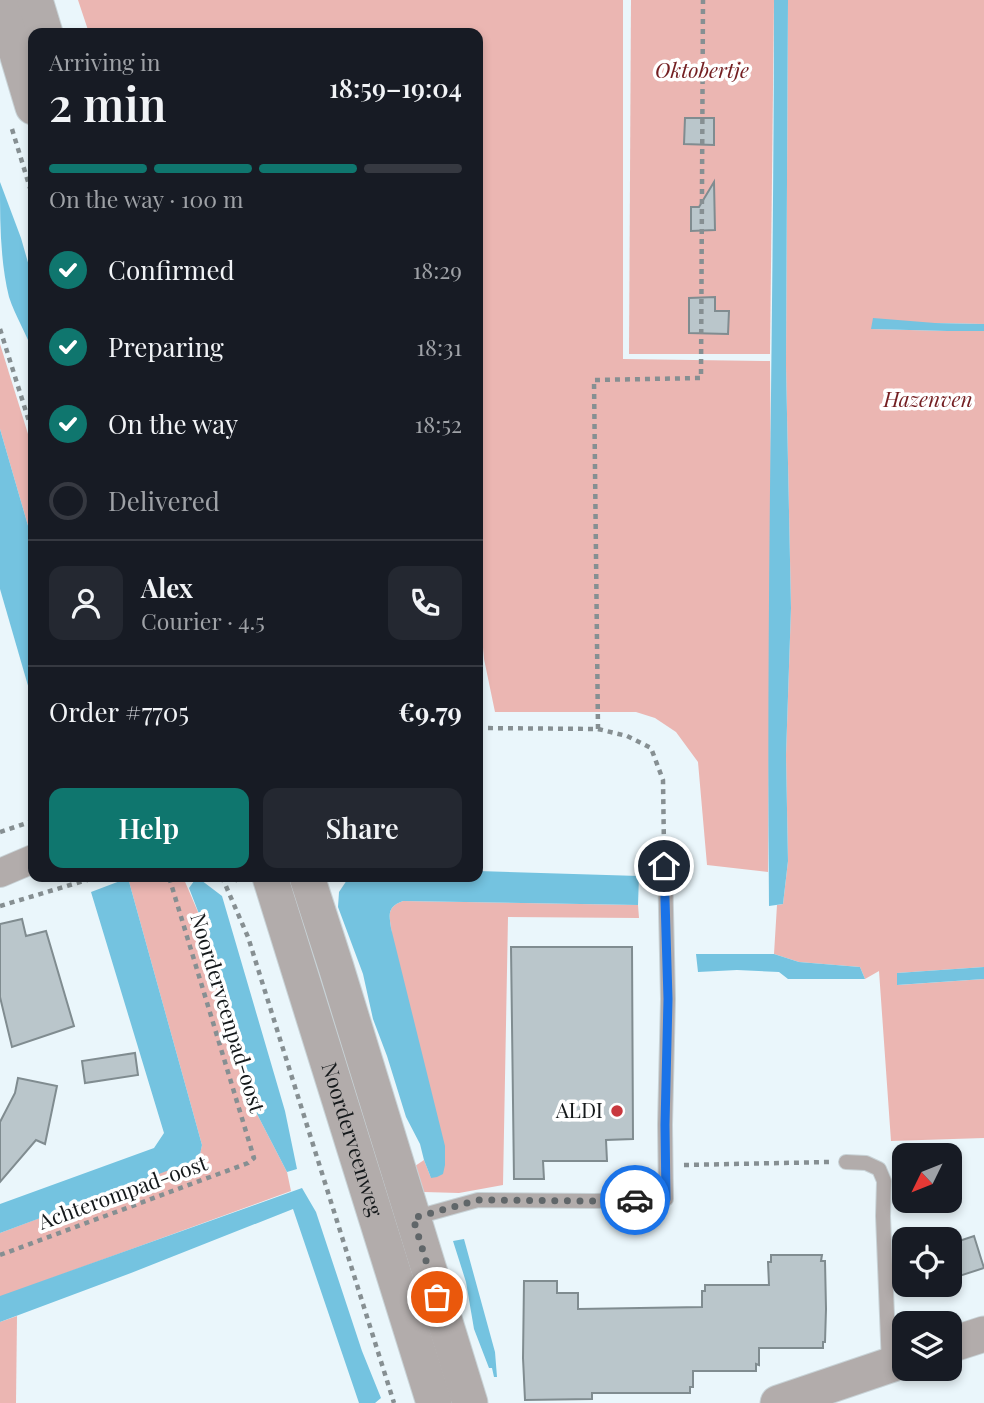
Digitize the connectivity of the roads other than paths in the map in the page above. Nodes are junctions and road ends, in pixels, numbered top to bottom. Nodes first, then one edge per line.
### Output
1 (1, 0) edge
2 (35, 0) edge
3 (43, 28) edge
4 (22, 116) edge
5 (28, 860) edge
6 (28, 861) edge
7 (0, 864) edge
8 (664, 866) road end
9 (0, 873) edge
10 (272, 882) edge
11 (309, 882) edge
12 (846, 1162) road end
13 (413, 1218) junction
14 (892, 1311) edge
15 (984, 1334) edge
16 (962, 1341) edge
17 (892, 1364) edge
18 (434, 1403) edge
19 (470, 1403) edge
20 (778, 1403) edge

1 - 4 street
2 - 3 street
5 - 7 street
6 - 9 street
8 - 13 lane
10 - 18 street, Noorderveenweg
11 - 13 street, Noorderveenweg
12 - 14 lane
13 - 19 street, Noorderveenweg
15 - 16 street
17 - 20 street

